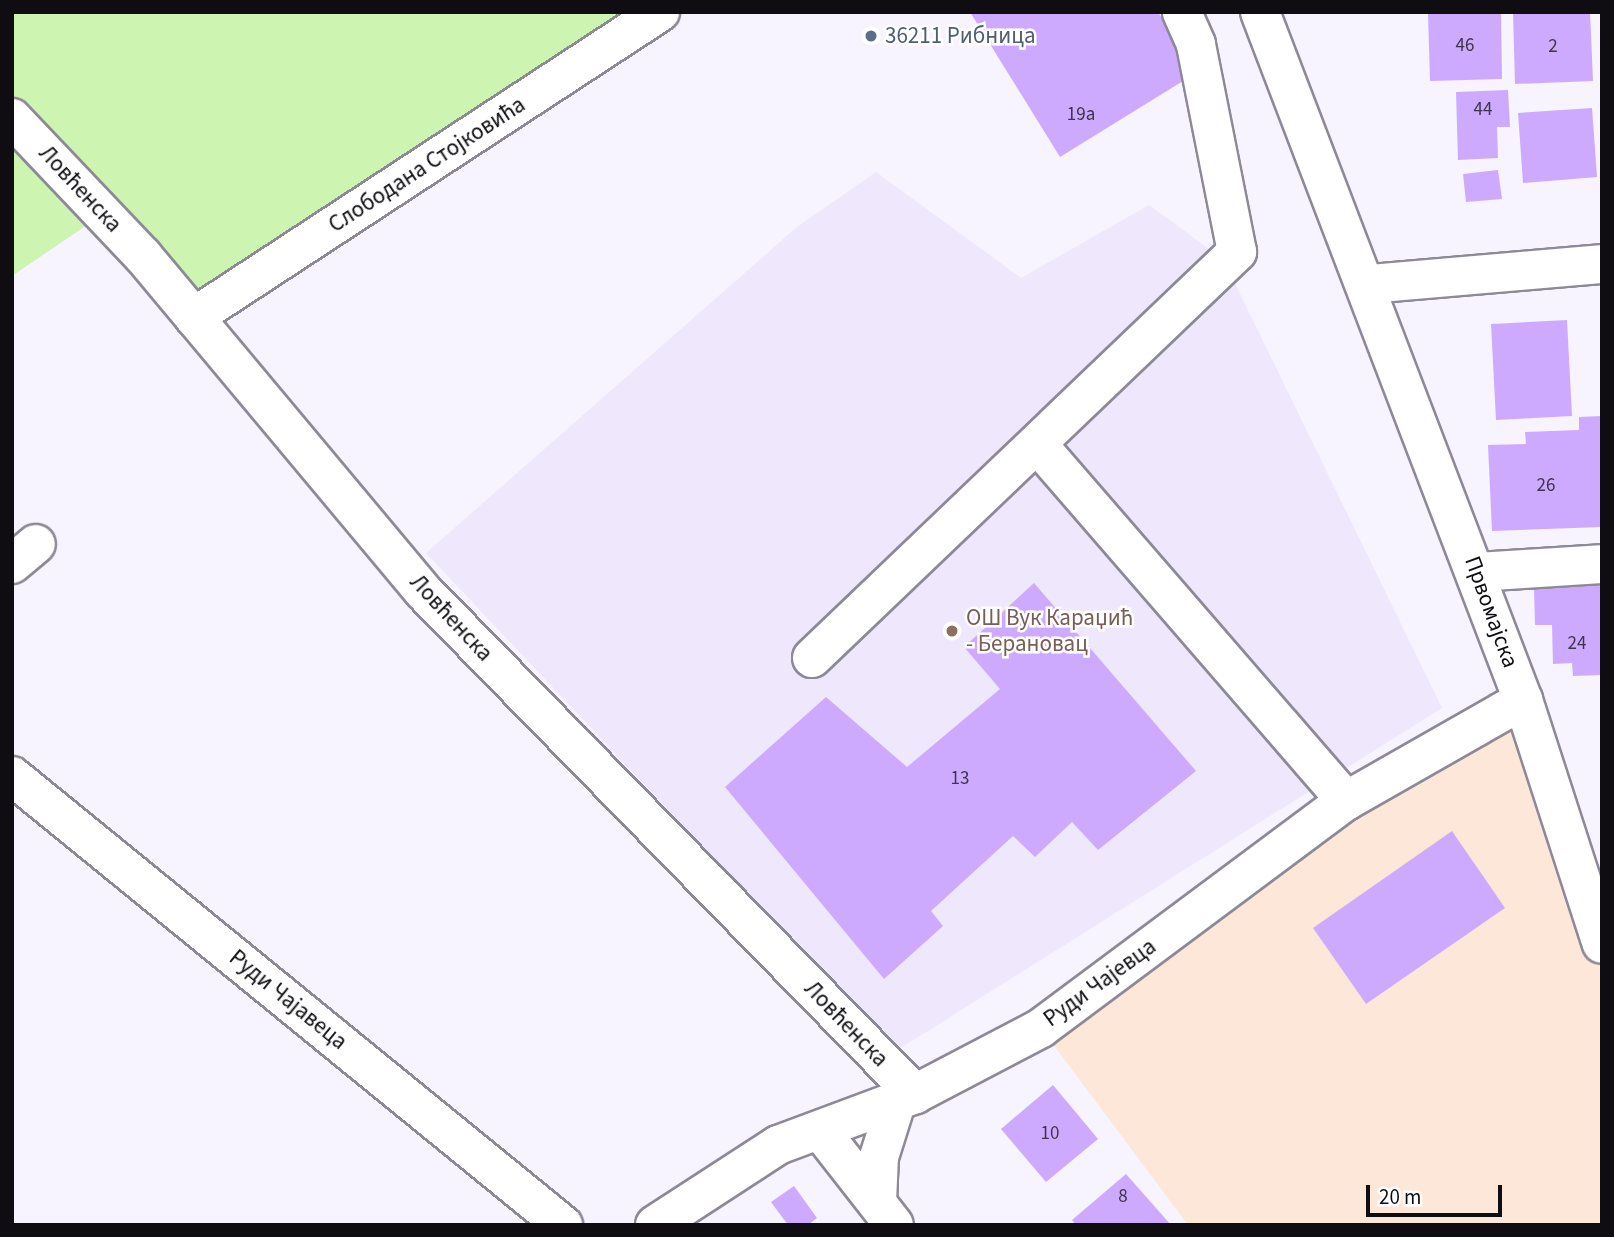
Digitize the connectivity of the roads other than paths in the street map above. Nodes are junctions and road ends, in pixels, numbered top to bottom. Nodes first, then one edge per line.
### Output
1 (660, 12) edge
2 (1182, 12) edge
3 (1260, 12) edge
4 (12, 118) edge
5 (1602, 264) edge
6 (1369, 284) junction
7 (194, 317) junction
8 (1038, 445) junction
9 (1602, 564) edge
10 (1476, 572) junction
11 (812, 658) dead end
12 (1523, 700) junction
13 (12, 776) edge
14 (1346, 801) junction
15 (1602, 944) edge
16 (906, 1098) junction
17 (822, 1134) junction
18 (886, 1214) edge
19 (563, 1225) edge
20 (655, 1225) edge

1 - 7 street, Слободана Стојковића
2 - 8 street
3 - 6 street, Првомајска
4 - 7 street, Ловћенска
5 - 6 street
6 - 10 street, Првомајска
7 - 16 street, Ловћенска
8 - 11 street
8 - 14 street
9 - 10 street
10 - 12 street, Првомајска
12 - 14 street, Руди Чајевца
12 - 15 street, Првомајска
13 - 19 street, Руди Чајавеца
14 - 16 street, Руди Чајевца
16 - 17 street, Руди Чајевца
16 - 18 street
17 - 18 street
17 - 20 street, Руди Чајевца

